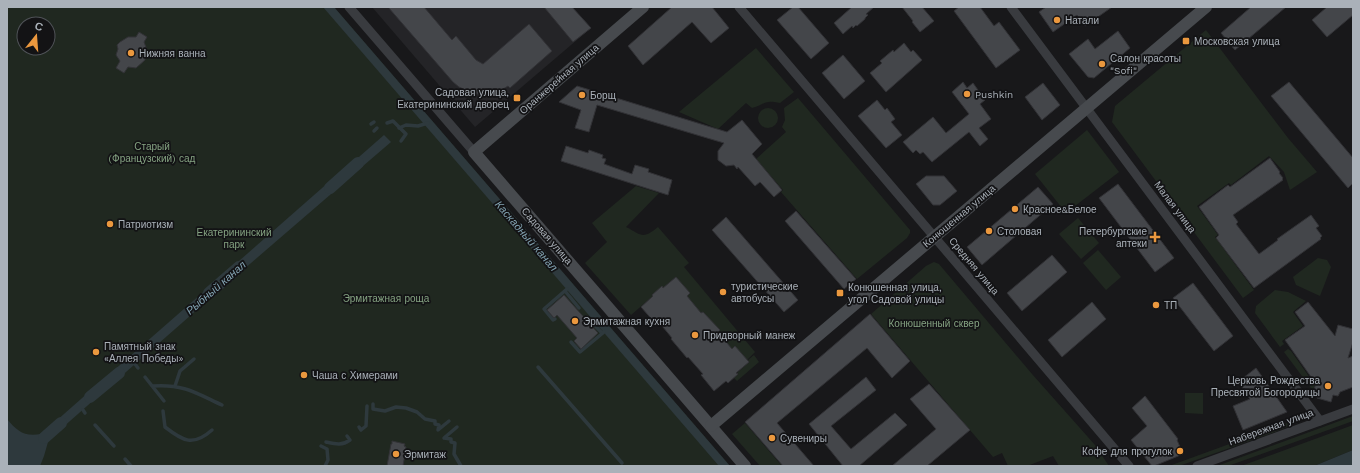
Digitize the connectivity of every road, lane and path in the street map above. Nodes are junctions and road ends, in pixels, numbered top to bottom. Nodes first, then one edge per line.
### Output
1 (349, 7) edge
2 (643, 7) edge
3 (739, 7) edge
4 (1011, 7) edge
5 (1206, 7) edge
6 (1087, 107) junction
7 (474, 152) junction
8 (935, 236) junction
9 (1353, 409) edge
10 (1320, 421) junction
11 (711, 426) junction
12 (745, 466) edge
13 (1129, 466) edge
14 (1197, 466) edge

1 - 7 street, Садовая улица
2 - 7 main road, Оранжерейная улица
3 - 8 street, Средняя улица
4 - 6 street, Малая улица
5 - 6 main road, Конюшенная улица
6 - 8 main road, Конюшенная улица
6 - 10 street, Малая улица
7 - 11 main road, Садовая улица
8 - 11 main road, Конюшенная улица
8 - 13 street, Средняя улица
9 - 10 street, Набережная улица
10 - 14 street, Набережная улица
11 - 12 main road, Садовая улица

